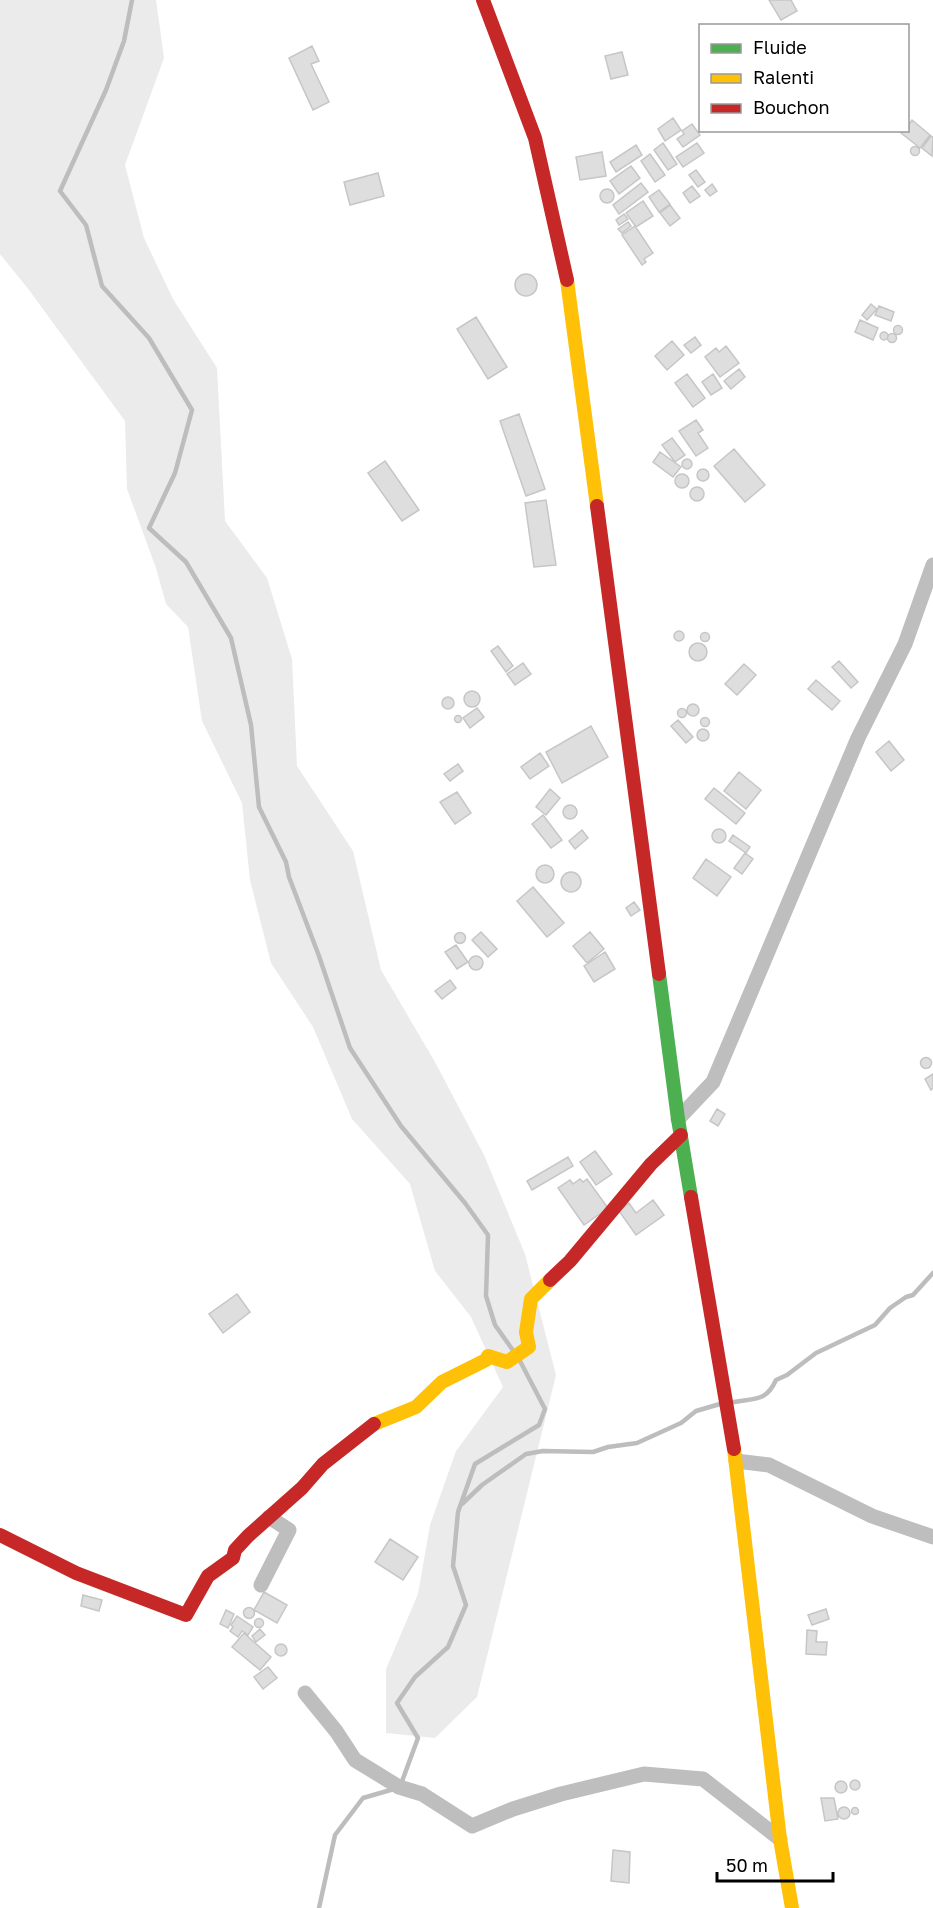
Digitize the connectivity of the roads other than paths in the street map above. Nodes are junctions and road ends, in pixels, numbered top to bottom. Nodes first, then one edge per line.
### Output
1 (483, 0) edge
2 (933, 565) edge
3 (678, 1119) junction
4 (681, 1135) junction
5 (736, 1461) junction
6 (269, 1517) junction
7 (0, 1535) edge
8 (933, 1537) edge
9 (261, 1585) dead end
10 (305, 1693) dead end
11 (780, 1839) junction
12 (792, 1908) edge

1 - 3 main road
2 - 3 street
3 - 4 main road
4 - 5 main road
4 - 6 main road
5 - 8 street
5 - 11 main road
6 - 7 main road
6 - 9 street
10 - 11 street
11 - 12 main road

